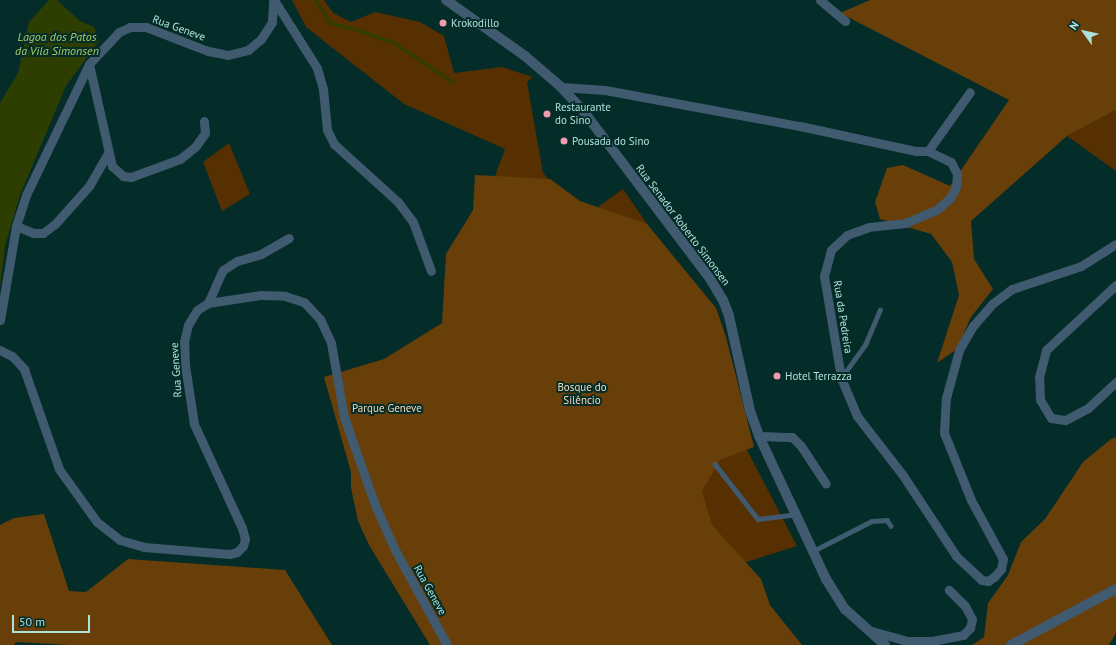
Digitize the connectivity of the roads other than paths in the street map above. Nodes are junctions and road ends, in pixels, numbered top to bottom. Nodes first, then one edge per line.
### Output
1 (273, 0) edge
2 (446, 0) edge
3 (820, 0) edge
4 (844, 22) dead end
5 (89, 64) junction
6 (561, 87) junction
7 (970, 92) dead end
8 (204, 121) dead end
9 (928, 150) junction
10 (109, 152) junction
11 (16, 226) junction
12 (289, 238) dead end
13 (1116, 244) edge
14 (431, 271) dead end
15 (1116, 285) edge
16 (208, 304) junction
17 (880, 310) dead end
18 (0, 320) edge
19 (0, 350) edge
20 (841, 378) junction
21 (1116, 382) edge
22 (759, 436) junction
23 (715, 464) dead end
24 (826, 484) dead end
25 (797, 514) junction
26 (891, 526) dead end
27 (813, 551) junction
28 (1116, 589) edge
29 (949, 590) dead end
30 (866, 630) junction
31 (447, 645) edge
32 (885, 645) edge
33 (1011, 645) edge

1 - 5 street, Rua Geneve
1 - 14 street
2 - 6 street, Rua Senador Roberto Simonsen
3 - 4 street
5 - 10 street
5 - 11 street, Rua Geneve
6 - 9 street, Rua da Pedreira
6 - 22 street, Rua Senador Roberto Simonsen
7 - 9 street
8 - 10 street
9 - 20 street, Rua da Pedreira
10 - 11 street
11 - 18 street, Rua Geneve
12 - 16 street
13 - 20 street, Rua da Pedreira
15 - 21 street
16 - 19 street, Rua Geneve
16 - 31 street, Rua Geneve
17 - 20 lane
22 - 24 street
22 - 25 street, Rua Senador Roberto Simonsen
23 - 25 lane
25 - 27 street, Rua Senador Roberto Simonsen
26 - 27 lane
27 - 30 street, Rua Senador Roberto Simonsen
28 - 33 street
29 - 30 street
30 - 32 street, Rua Senador Roberto Simonsen

